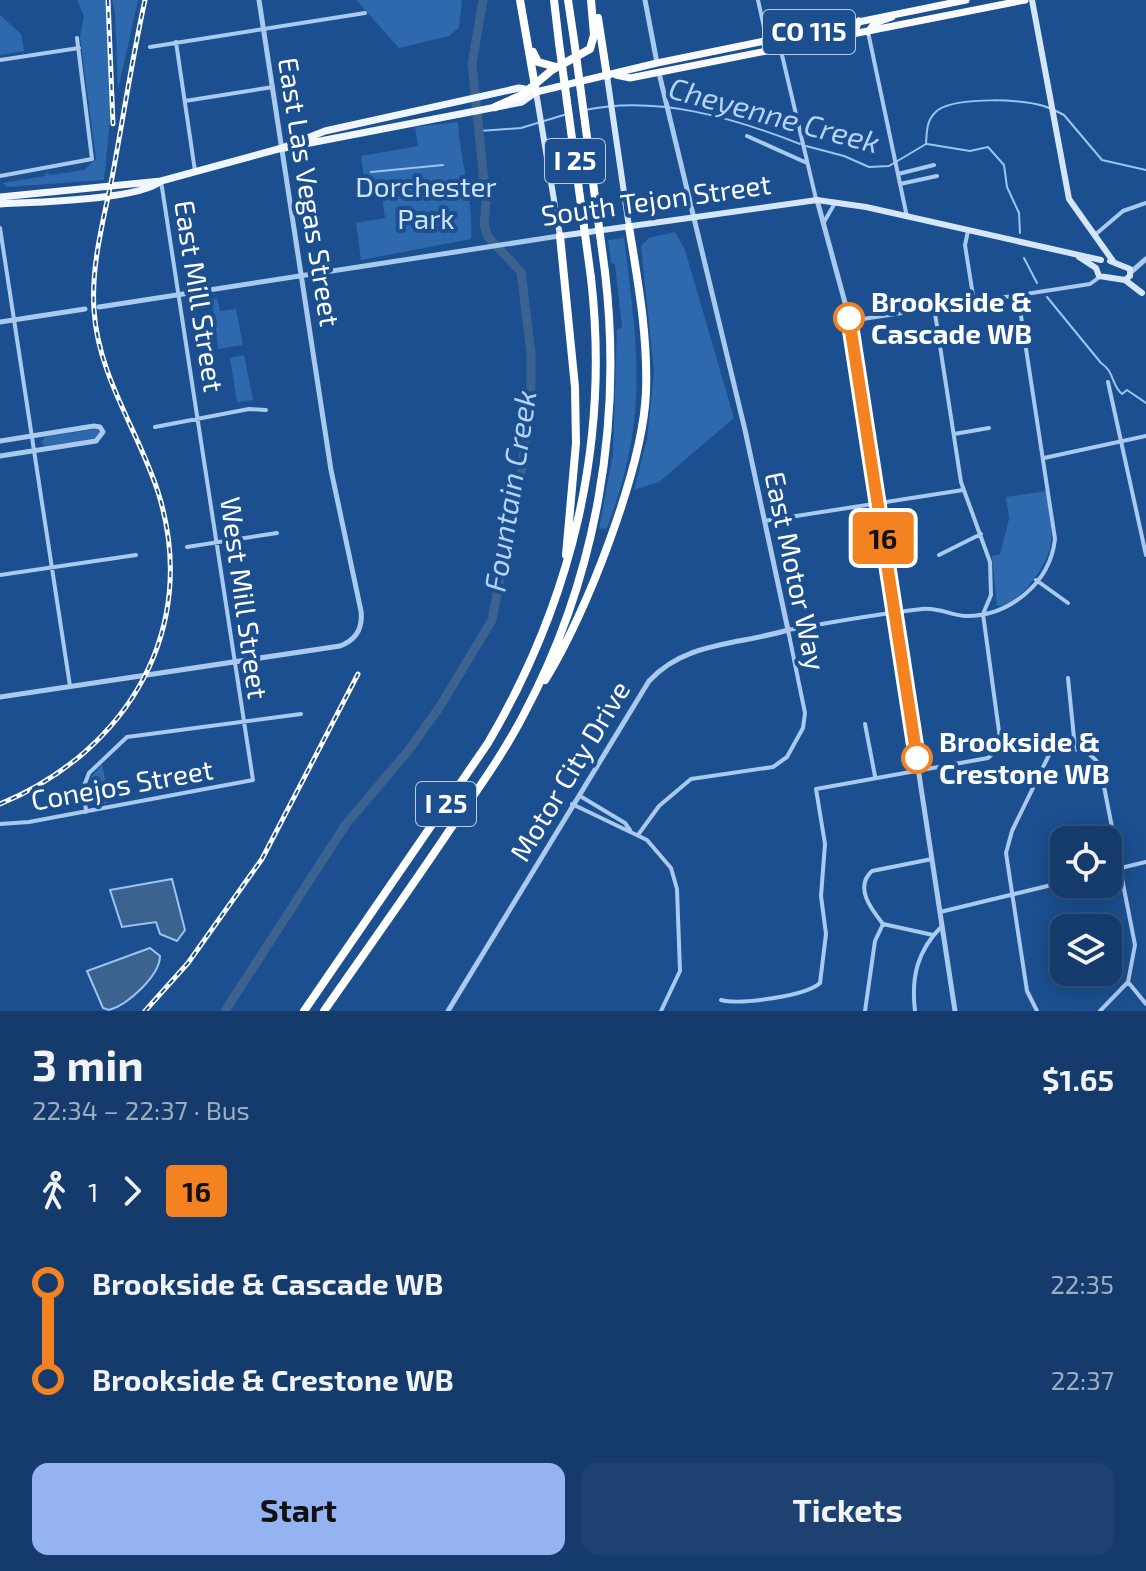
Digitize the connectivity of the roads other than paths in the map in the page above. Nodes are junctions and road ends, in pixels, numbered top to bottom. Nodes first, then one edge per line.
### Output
1 (259, 0) edge
2 (520, 0) edge
3 (554, 0) edge
4 (568, 0) edge
5 (594, 0) edge
6 (645, 0) edge
7 (758, 0) edge
8 (966, 0) edge
9 (1025, 0) edge
10 (1032, 0) edge
11 (365, 13) dead end
12 (895, 14) junction
13 (859, 21) junction
14 (263, 29) junction
15 (868, 32) junction
16 (77, 38) dead end
17 (778, 38) junction
18 (831, 39) junction
19 (767, 40) junction
20 (176, 42) junction
21 (150, 47) dead end
22 (79, 48) junction
23 (781, 49) junction
24 (769, 52) junction
25 (0, 60) edge
26 (657, 63) junction
27 (560, 67) junction
28 (659, 73) junction
29 (611, 76) junction
30 (273, 87) junction
31 (534, 89) junction
32 (521, 95) junction
33 (185, 101) junction
34 (495, 107) joint
35 (747, 136) dead end
36 (282, 148) junction
37 (808, 163) junction
38 (934, 165) dead end
39 (196, 173) junction
40 (898, 174) junction
41 (0, 176) edge
42 (937, 176) dead end
43 (161, 181) junction
44 (900, 184) junction
45 (0, 197) edge
46 (817, 200) junction
47 (835, 203) junction
48 (1146, 203) edge
49 (0, 204) edge
50 (692, 217) junction
51 (907, 217) junction
52 (823, 224) junction
53 (629, 227) junction
54 (0, 228) edge
55 (968, 231) junction
56 (1096, 234) junction
57 (560, 236) junction
58 (1103, 244) junction
59 (1074, 255) junction
60 (1146, 259) edge
61 (1102, 260) junction
62 (1113, 261) junction
63 (1139, 264) junction
64 (1127, 265) junction
65 (1096, 268) junction
66 (302, 276) junction
67 (1128, 276) junction
68 (1098, 278) junction
69 (179, 295) junction
70 (1144, 295) edge
71 (1018, 296) junction
72 (974, 302) junction
73 (99, 307) dead end
74 (934, 307) junction
75 (85, 309) dead end
76 (15, 319) junction
77 (850, 321) junction
78 (0, 322) edge
79 (1108, 382) dead end
80 (266, 410) dead end
81 (198, 418) junction
82 (155, 427) dead end
83 (989, 428) dead end
84 (954, 434) junction
85 (1146, 436) edge
86 (32, 437) junction
87 (0, 441) edge
88 (1120, 442) junction
89 (35, 450) junction
90 (0, 456) edge
91 (1044, 458) junction
92 (963, 490) junction
93 (878, 504) junction
94 (764, 521) junction
95 (1146, 524) edge
96 (1139, 526) junction
97 (277, 533) dead end
98 (981, 534) junction
99 (216, 542) junction
100 (187, 547) dead end
101 (136, 555) dead end
102 (939, 555) dead end
103 (1146, 555) edge
104 (53, 567) junction
105 (0, 575) edge
106 (1036, 580) junction
107 (562, 584) junction
108 (1068, 603) dead end
109 (895, 613) junction
110 (983, 614) junction
111 (788, 630) junction
112 (235, 661) junction
113 (1068, 678) dead end
114 (70, 686) junction
115 (0, 697) edge
116 (526, 711) junction
117 (301, 714) dead end
118 (242, 722) junction
119 (865, 724) dead end
120 (1075, 748) junction
121 (918, 769) junction
122 (875, 776) junction
123 (250, 782) joint
124 (578, 795) junction
125 (572, 804) junction
126 (86, 812) junction
127 (0, 824) edge
128 (1112, 826) edge
129 (630, 830) junction
130 (638, 835) junction
131 (932, 859) junction
132 (1146, 862) edge
133 (1122, 868) edge
134 (1122, 878) edge
135 (1050, 886) edge
136 (1012, 895) junction
137 (940, 912) junction
138 (883, 924) junction
139 (942, 926) junction
140 (933, 935) junction
141 (1128, 982) junction
142 (723, 1001) dead end
143 (1146, 1004) edge
144 (304, 1011) edge
145 (324, 1011) edge
146 (448, 1011) edge
147 (661, 1011) edge
148 (865, 1011) edge
149 (915, 1011) edge
150 (955, 1011) edge
151 (1037, 1011) edge
152 (1100, 1011) edge

1 - 14 street, East Las Vegas Street
2 - 27 highway
2 - 31 highway
3 - 107 highway, I 25, bridge
4 - 116 highway, I 25, bridge
5 - 27 highway
5 - 29 highway
6 - 26 street
7 - 19 street
8 - 12 highway, CO 115
9 - 15 highway, CO 115
10 - 56 main road
11 - 14 street
12 - 13 highway, CO 115
12 - 15 highway
13 - 17 highway, CO 115
13 - 18 highway
14 - 20 street
14 - 30 street, East Las Vegas Street
15 - 18 highway, CO 115
15 - 40 street
16 - 22 street
17 - 19 highway, CO 115
17 - 23 street
18 - 23 highway, CO 115
19 - 24 street
19 - 26 highway, CO 115
20 - 21 street
20 - 33 street, East Mill Street
22 - 25 street
22 - 41 street
23 - 24 highway, CO 115
23 - 37 street
24 - 28 highway, CO 115
26 - 29 highway, CO 115
27 - 31 highway
28 - 29 highway, CO 115
28 - 50 street, East Motor Way
29 - 31 highway, CO 115
29 - 53 main road
30 - 33 street
30 - 36 street, East Las Vegas Street
31 - 32 highway
31 - 57 main road
32 - 34 highway
32 - 36 main road
33 - 39 street, East Mill Street
34 - 36 main road
35 - 37 street
36 - 39 main road
36 - 66 street, East Las Vegas Street
37 - 46 street
38 - 40 street
39 - 43 main road
40 - 44 street
42 - 44 street
43 - 45 main road
43 - 49 main road
43 - 69 street, East Mill Street
44 - 51 street
46 - 47 main road, South Tejon Street
46 - 50 main road, South Tejon Street
46 - 52 street
47 - 51 main road, South Tejon Street
47 - 52 street
48 - 56 street
50 - 53 main road, South Tejon Street
50 - 94 street, East Motor Way
51 - 55 main road, South Tejon Street
52 - 77 street
53 - 57 main road, South Tejon Street
53 - 116 highway
54 - 76 street
55 - 59 main road, South Tejon Street
55 - 72 street
56 - 58 main road
57 - 66 street, South Tejon Street
57 - 107 highway
58 - 61 main road
58 - 62 main road
59 - 61 main road, South Tejon Street
59 - 65 main road
60 - 63 street
61 - 62 main road, South Tejon Street
61 - 65 main road
62 - 64 main road, South Tejon Street
63 - 64 street
63 - 67 street
64 - 67 main road
65 - 68 main road
66 - 69 street, South Tejon Street
66 - 112 street, East Las Vegas Street
67 - 68 main road
67 - 70 main road
68 - 71 street
69 - 73 street, South Tejon Street
69 - 81 street, East Mill Street
71 - 72 street
71 - 91 street
72 - 74 street
74 - 77 street
74 - 84 street
75 - 76 street
76 - 78 street
76 - 86 street
77 - 93 street
79 - 88 street
80 - 81 street
81 - 82 street
81 - 99 street, West Mill Street
83 - 84 street
84 - 92 street
85 - 88 street
86 - 87 street
86 - 89 street
86 - 89 street
88 - 91 street
88 - 96 street
89 - 90 street
89 - 104 street
91 - 106 street
92 - 93 street
92 - 98 street
93 - 94 street
93 - 109 street
94 - 111 street, East Motor Way
95 - 96 street
96 - 103 street
97 - 99 street
98 - 102 street
98 - 110 street
99 - 100 street
99 - 112 street, West Mill Street
101 - 104 street
104 - 105 street
104 - 114 street
106 - 108 street
106 - 110 street
107 - 144 highway, I 25
109 - 110 street
109 - 111 street
109 - 121 street
110 - 121 street
111 - 124 street, Motor City Drive
111 - 130 street, East Motor Way
112 - 114 street
112 - 118 street, West Mill Street
113 - 120 street
114 - 115 street
116 - 145 highway, I 25
117 - 118 street
118 - 123 street, West Mill Street
118 - 126 street
119 - 122 street
120 - 128 street
120 - 136 street
121 - 122 street
121 - 131 street
122 - 142 street
123 - 126 street, Conejos Street
124 - 125 street, Motor City Drive
124 - 129 street
125 - 129 street
125 - 146 street, Motor City Drive
126 - 127 street, Conejos Street
129 - 130 street
130 - 147 street
131 - 137 street
131 - 138 street
132 - 133 street
134 - 141 street
135 - 136 street
136 - 137 street
136 - 151 street
137 - 139 street
138 - 140 street
138 - 148 street
139 - 140 street
139 - 150 street
140 - 149 street
141 - 143 street
141 - 152 street

